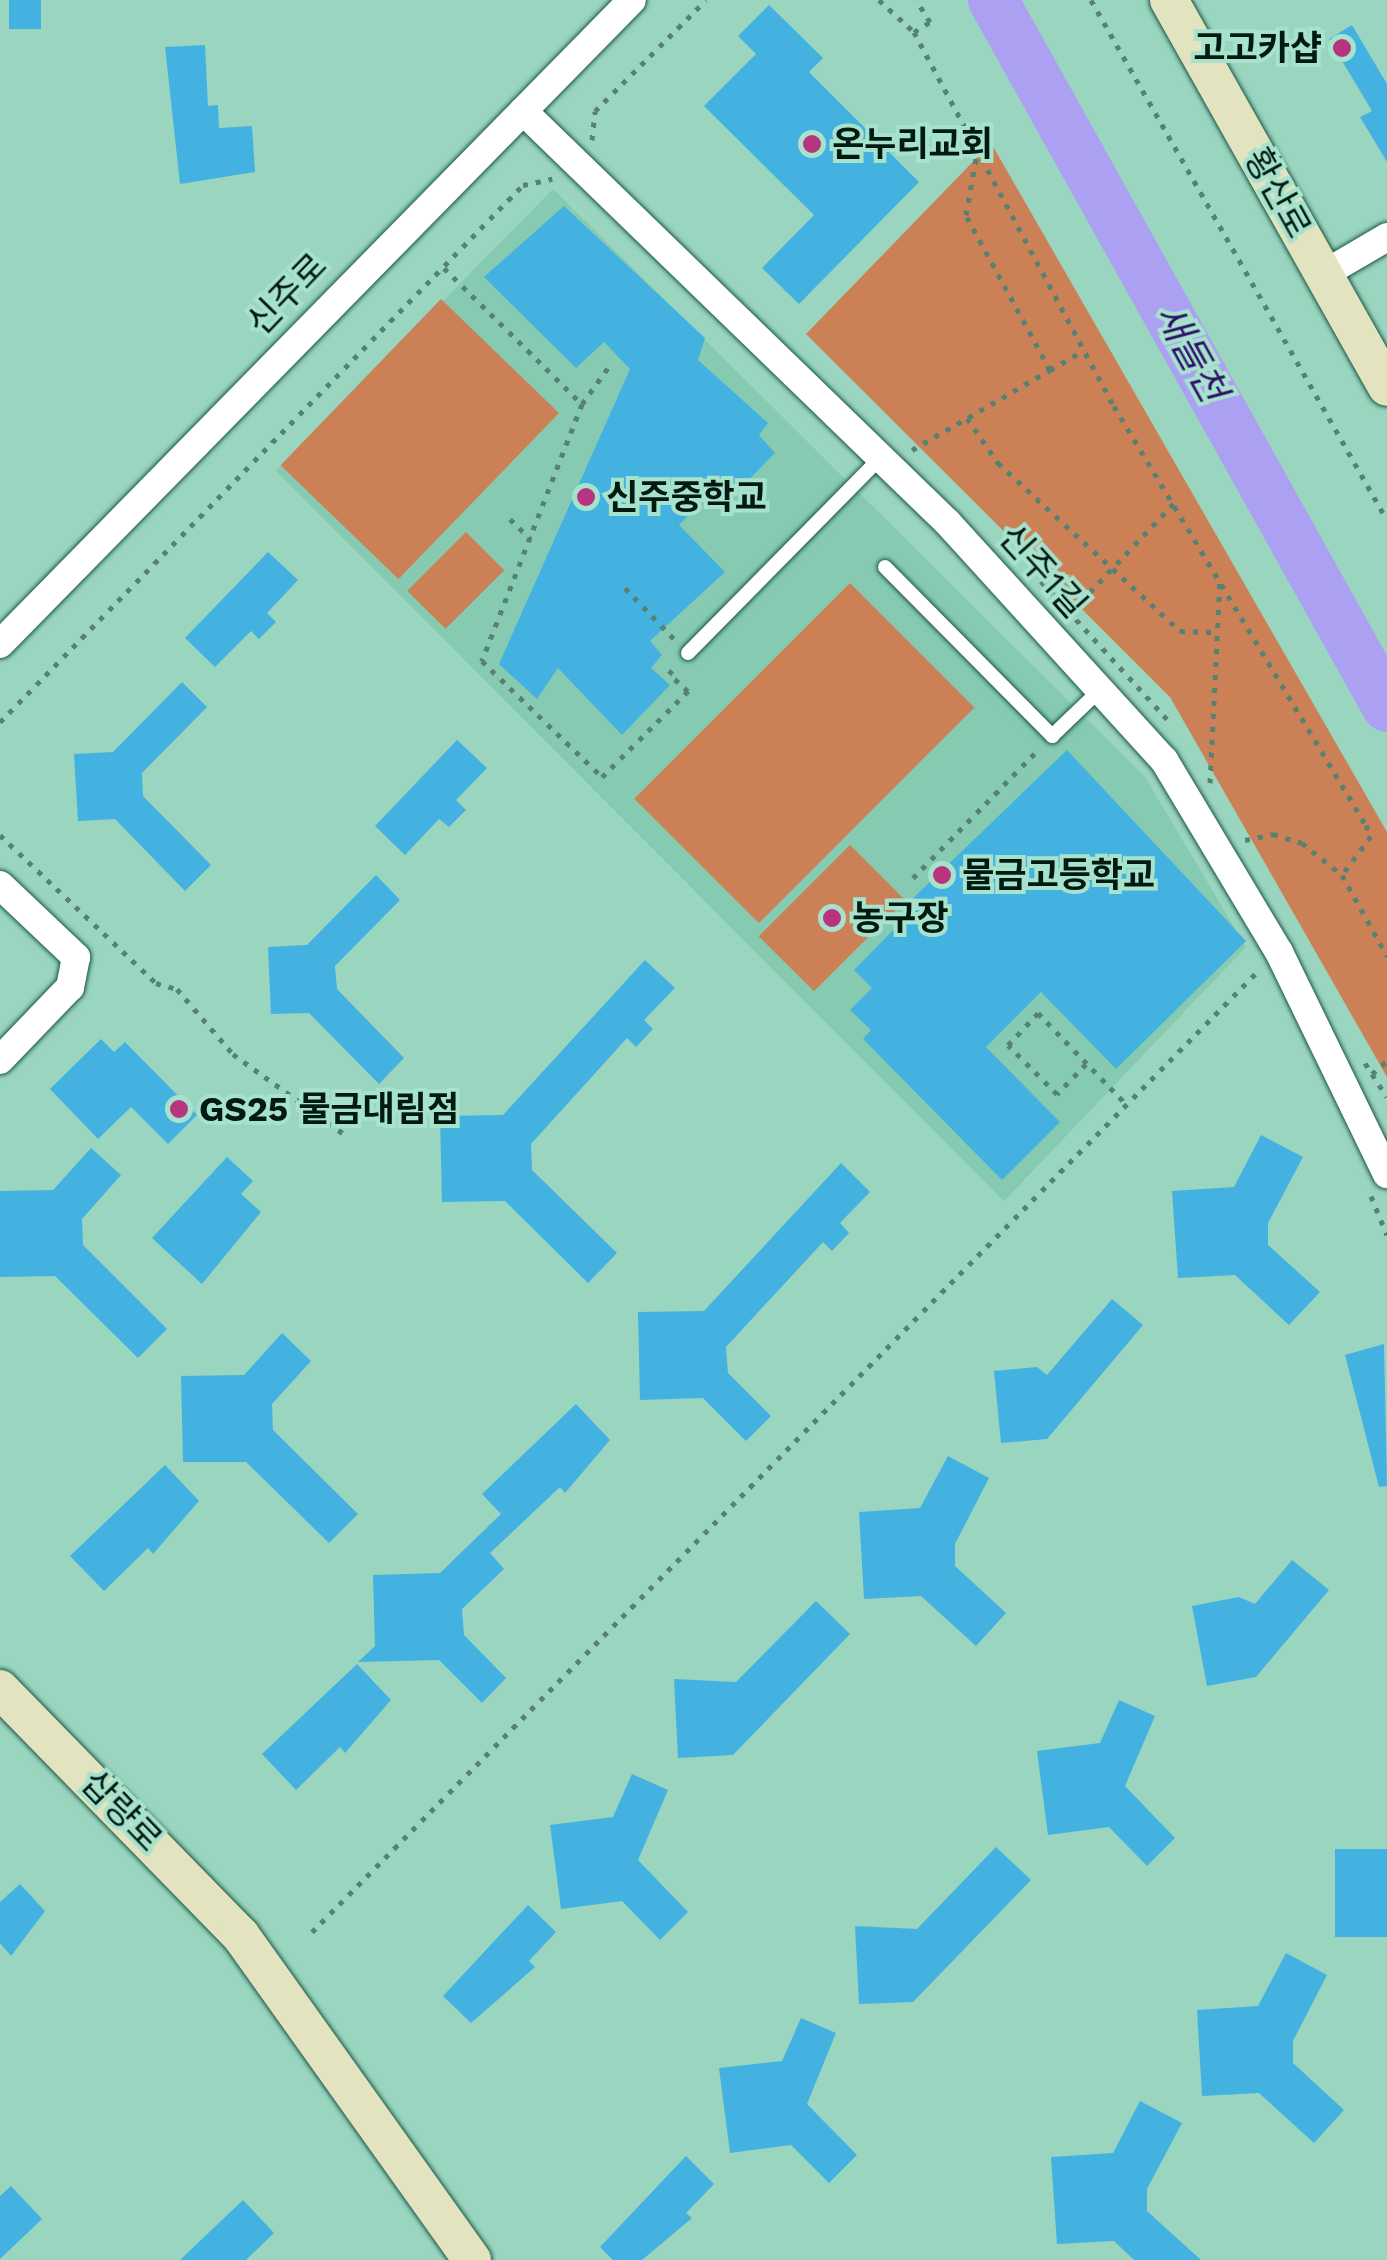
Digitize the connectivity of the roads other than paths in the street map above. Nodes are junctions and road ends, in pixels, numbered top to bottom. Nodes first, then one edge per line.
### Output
1 (632, 0) edge
2 (1168, 0) edge
3 (524, 111) junction
4 (1387, 237) edge
5 (1324, 274) junction
6 (1387, 387) edge
7 (888, 447) junction
8 (886, 566) dead end
9 (0, 644) edge
10 (688, 653) road end
11 (1100, 690) junction
12 (0, 884) edge
13 (0, 1060) edge
14 (1387, 1174) edge
15 (0, 1689) edge
16 (472, 2260) edge

1 - 3 street, 신주로
2 - 5 street, 황산로
3 - 7 street, 신주1길
3 - 9 street, 신주로
4 - 5 street
5 - 6 street, 황산로
7 - 10 lane
7 - 11 street, 신주1길
8 - 11 lane
11 - 14 street, 신주1길
12 - 13 street
15 - 16 street, 삽량로

